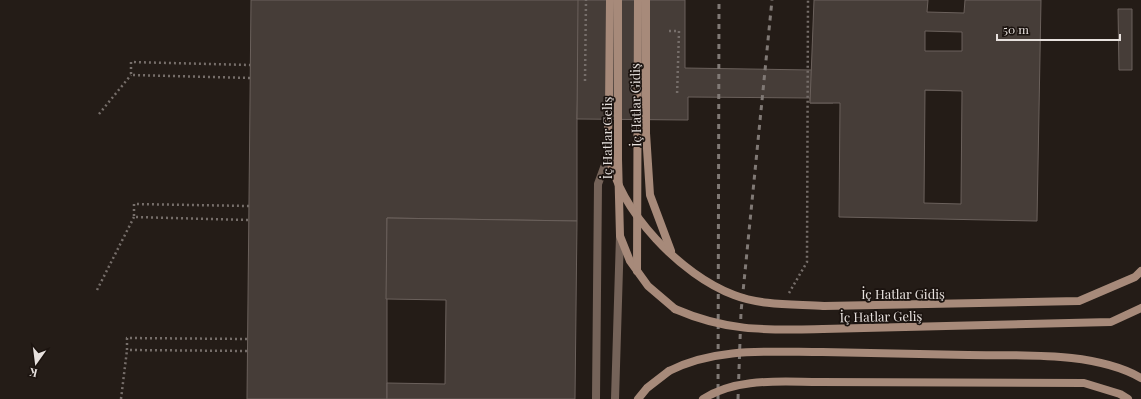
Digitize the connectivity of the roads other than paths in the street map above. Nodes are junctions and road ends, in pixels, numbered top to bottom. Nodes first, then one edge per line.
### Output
1 (610, 0) edge
2 (618, 0) edge
3 (638, 0) edge
4 (646, 0) edge
5 (609, 154) junction
6 (620, 236) junction
7 (671, 253) junction
8 (637, 271) junction
9 (1141, 271) edge
10 (1141, 308) edge
11 (1141, 378) edge
12 (596, 399) edge
13 (615, 399) edge
14 (638, 399) edge
15 (703, 399) edge
16 (1128, 399) edge

1 - 5 street, İç Hatlar Gidiş, bridge
2 - 6 street, İç Hatlar Geliş
3 - 8 street
4 - 7 street, İç Hatlar Gidiş, bridge
5 - 7 street, İç Hatlar Gidiş, bridge
5 - 12 lane
6 - 8 street, İç Hatlar Geliş
6 - 13 lane
7 - 9 street, İç Hatlar Gidiş, bridge
8 - 10 street, İç Hatlar Geliş, bridge
11 - 14 street, bridge
15 - 16 street, bridge

